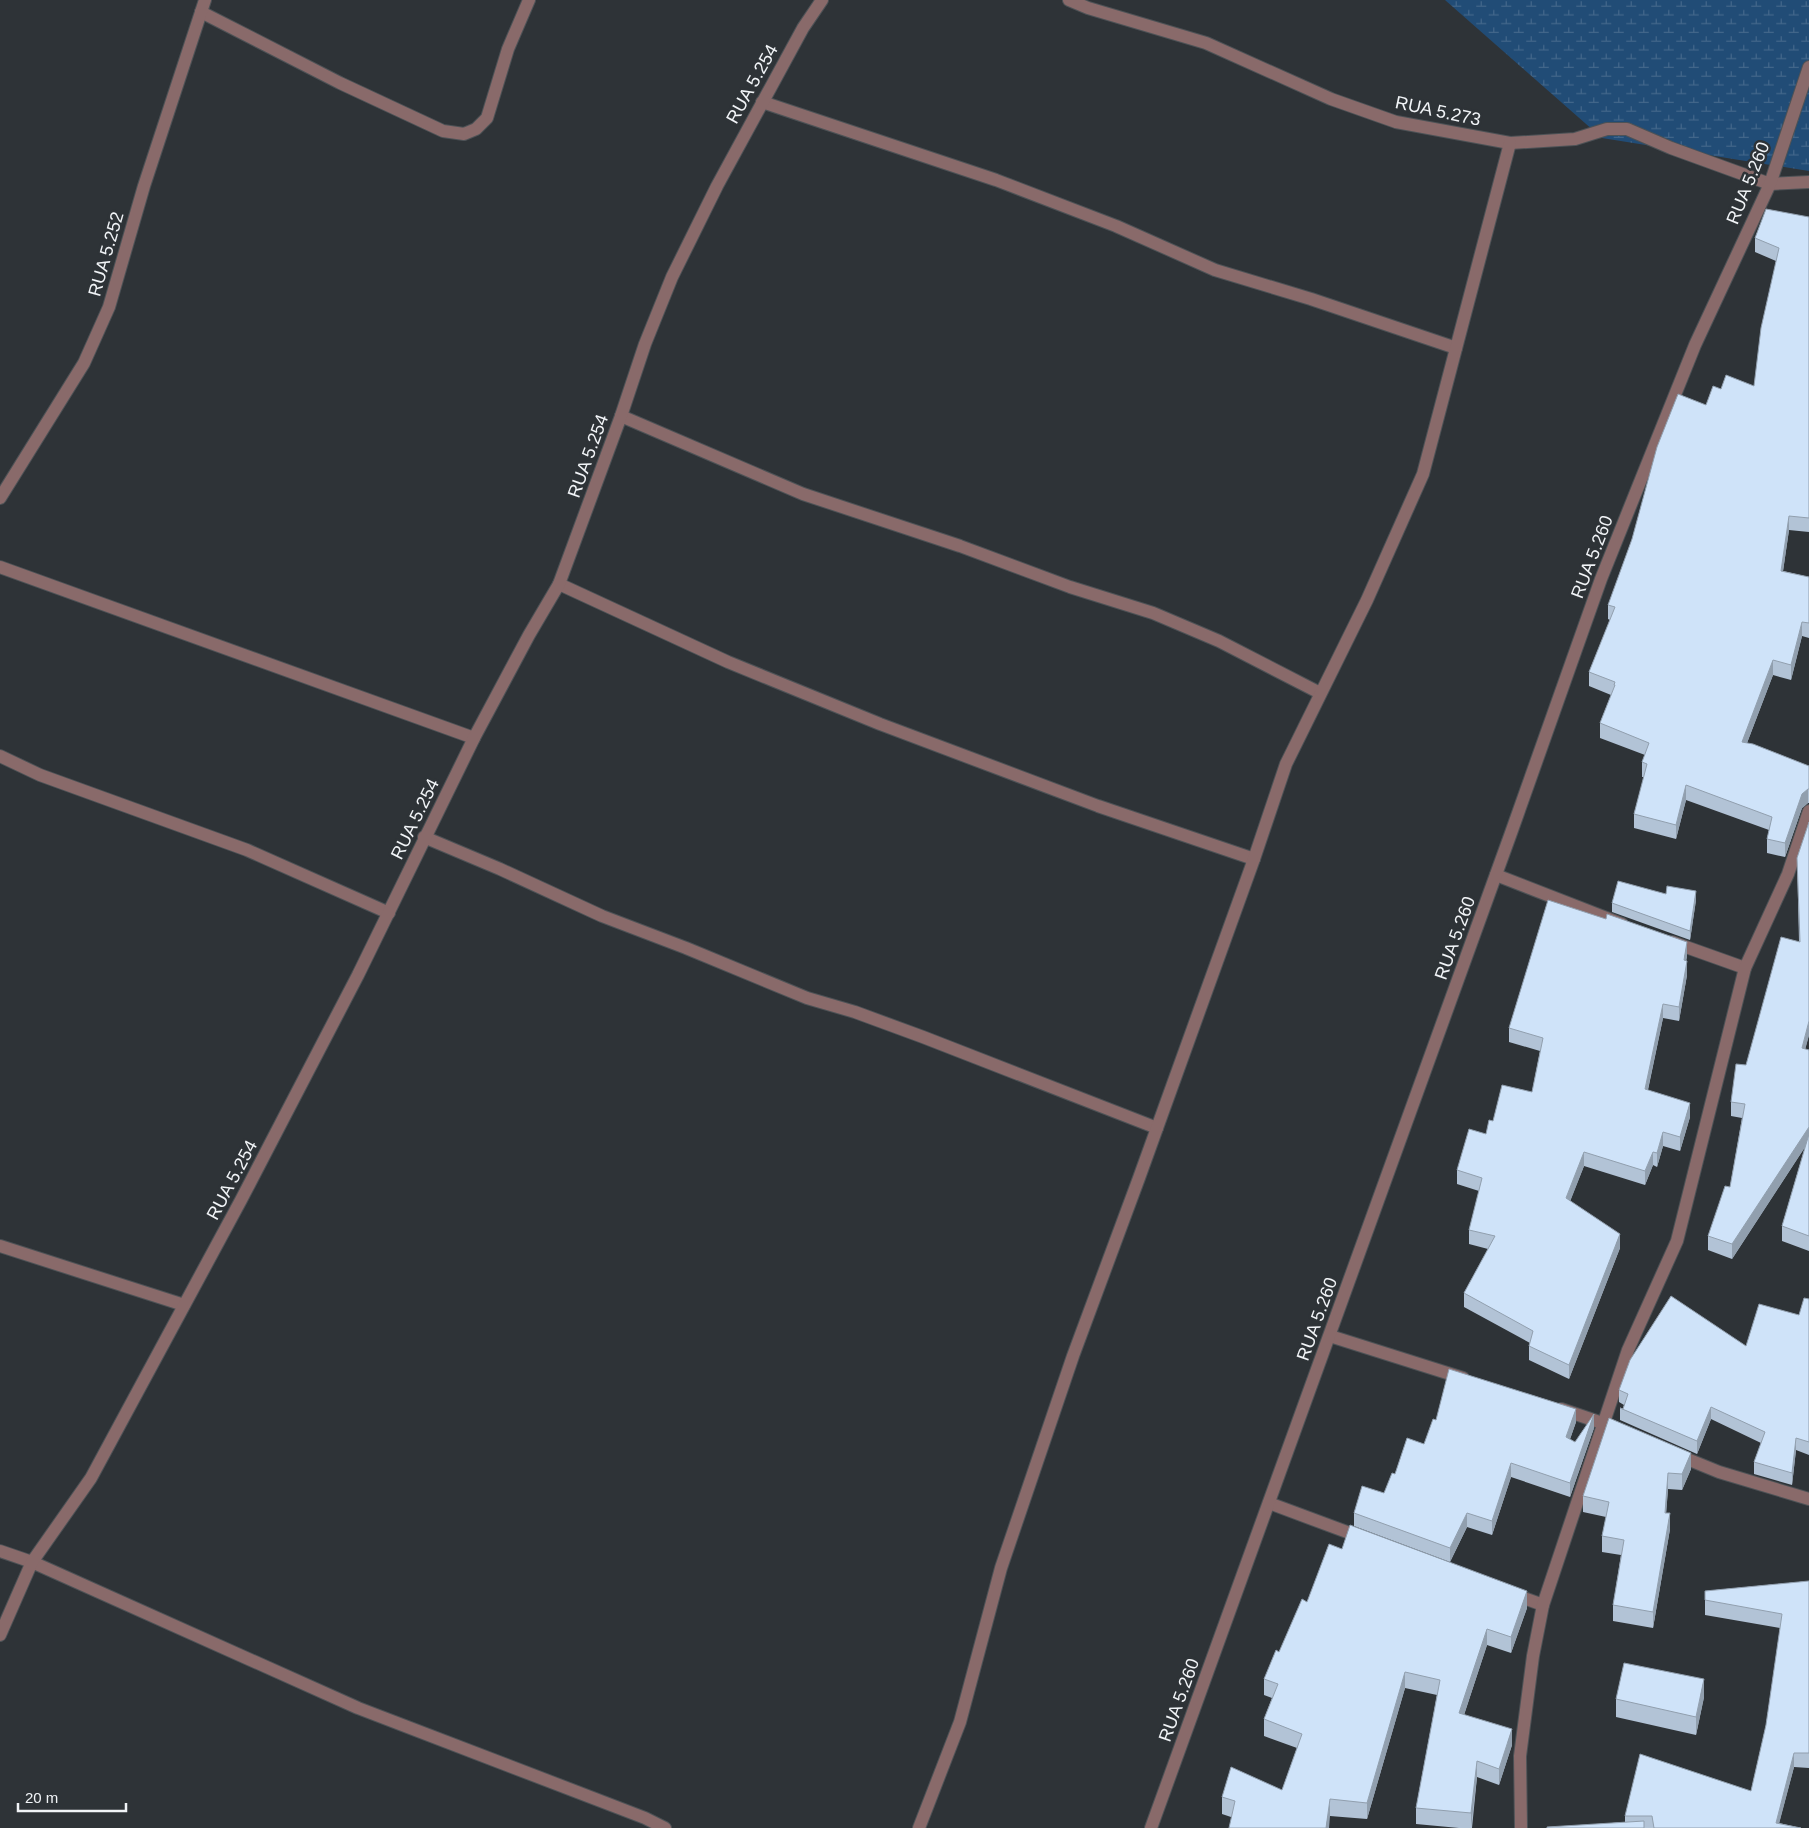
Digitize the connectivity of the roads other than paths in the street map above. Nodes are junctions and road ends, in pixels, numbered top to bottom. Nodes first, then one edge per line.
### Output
1 (529, 0) edge
2 (822, 0) edge
3 (1069, 0) edge
4 (203, 6) edge
5 (1809, 68) edge
6 (762, 102) junction
7 (1510, 143) junction
8 (1809, 182) edge
9 (1770, 184) junction
10 (1456, 348) junction
11 (621, 416) junction
12 (0, 498) edge
13 (0, 567) edge
14 (559, 584) junction
15 (1320, 693) junction
16 (474, 738) junction
17 (0, 756) edge
18 (1809, 811) edge
19 (424, 837) junction
20 (1254, 859) junction
21 (1496, 875) junction
22 (389, 912) junction
23 (1634, 929) edge
24 (1662, 939) edge
25 (1745, 968) junction
26 (1157, 1128) junction
27 (0, 1246) edge
28 (184, 1305) junction
29 (1330, 1336) junction
30 (1471, 1381) edge
31 (1546, 1405) edge
32 (1603, 1422) junction
33 (1621, 1430) edge
34 (1665, 1449) edge
35 (1809, 1499) edge
36 (1269, 1503) junction
37 (1379, 1544) edge
38 (0, 1552) edge
39 (32, 1562) junction
40 (1498, 1588) edge
41 (1543, 1605) junction
42 (0, 1636) edge
43 (665, 1828) edge
44 (920, 1828) edge
45 (1151, 1828) edge
46 (1520, 1828) edge

1 - 4 street
2 - 6 street, RUA 5.254
3 - 7 street, RUA 5.273
4 - 12 street, RUA 5.252
5 - 9 street, RUA 5.260
6 - 10 street
6 - 11 street, RUA 5.254
7 - 9 street, RUA 5.273
7 - 10 street
8 - 9 street, RUA 5.273
9 - 21 street, RUA 5.260
10 - 15 street
11 - 14 street, RUA 5.254
11 - 15 street
13 - 16 street
14 - 16 street, RUA 5.254
14 - 20 street
15 - 20 street
16 - 19 street, RUA 5.254
17 - 22 street
18 - 25 street
19 - 22 street, RUA 5.254
19 - 26 street
20 - 26 street
21 - 23 street
21 - 29 street, RUA 5.260
22 - 28 street, RUA 5.254
24 - 25 street
25 - 32 street
26 - 44 street
27 - 28 street
28 - 39 street, RUA 5.254
29 - 30 street
29 - 36 street, RUA 5.260
31 - 32 street
32 - 33 street
32 - 41 street
34 - 35 street
36 - 37 street
36 - 45 street, RUA 5.260
38 - 39 street
39 - 42 street, RUA 5.254
39 - 43 street
40 - 41 street
41 - 46 street

